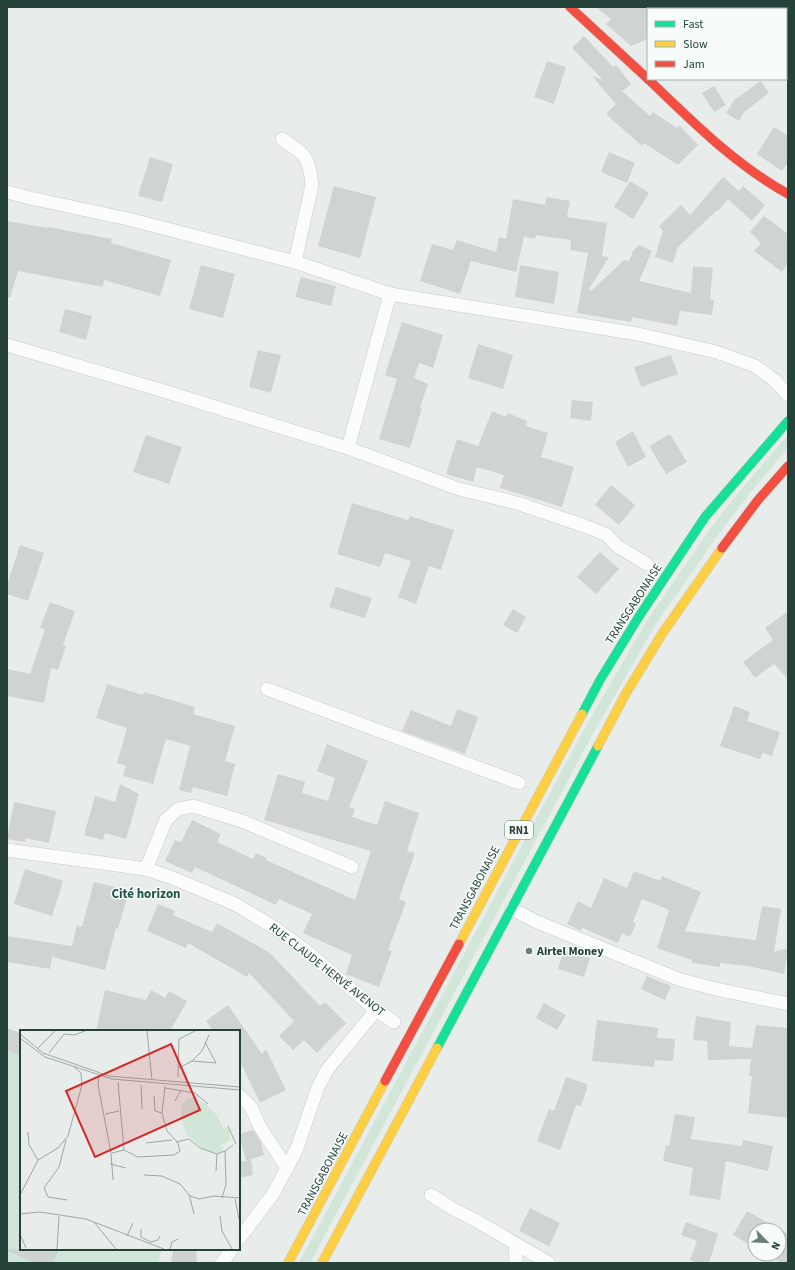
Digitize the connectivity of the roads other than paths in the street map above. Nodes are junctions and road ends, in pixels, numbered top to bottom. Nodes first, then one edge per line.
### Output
1 (570, 7) edge
2 (647, 78) edge
3 (649, 80) edge
4 (282, 139) dead end
5 (7, 192) edge
6 (788, 194) edge
7 (295, 262) junction
8 (390, 294) junction
9 (7, 345) edge
10 (788, 395) edge
11 (788, 421) edge
12 (348, 448) junction
13 (788, 466) edge
14 (647, 564) dead end
15 (267, 689) dead end
16 (519, 784) dead end
17 (7, 850) edge
18 (352, 867) dead end
19 (146, 869) junction
20 (512, 910) junction
21 (788, 1004) edge
22 (376, 1010) junction
23 (394, 1022) dead end
24 (240, 1096) edge
25 (287, 1168) junction
26 (431, 1195) dead end
27 (240, 1238) edge
28 (515, 1244) junction
29 (231, 1250) edge
30 (222, 1263) edge
31 (288, 1263) edge
32 (322, 1263) edge
33 (516, 1263) edge
34 (549, 1263) edge

1 - 2 main road
3 - 6 main road
4 - 7 street
5 - 7 street
7 - 8 street
8 - 10 street
8 - 12 street
9 - 12 street
11 - 31 main road, TRANSGABONAISE / RN1
12 - 14 street
13 - 20 main road, RN1
15 - 16 street
17 - 19 street, RUE CLAUDE HERVÉ AVENOT
18 - 19 street
19 - 22 street, RUE CLAUDE HERVÉ AVENOT
20 - 21 street
20 - 32 main road, RN1
22 - 23 street, RUE CLAUDE HERVÉ AVENOT
22 - 25 street
24 - 25 street
25 - 27 street
26 - 28 street
28 - 33 street
28 - 34 street
29 - 30 street

